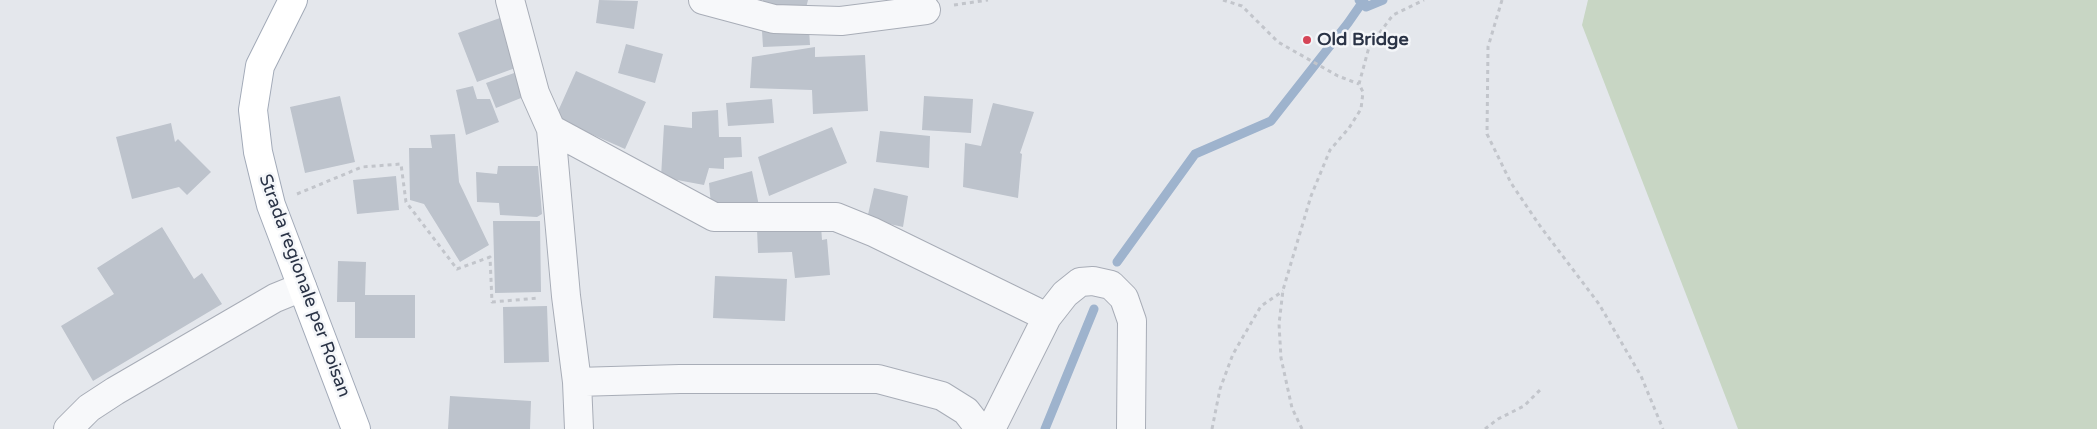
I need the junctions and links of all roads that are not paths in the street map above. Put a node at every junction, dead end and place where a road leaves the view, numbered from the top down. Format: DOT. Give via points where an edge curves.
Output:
graph roads {
  1 [pos="293,0"];
  2 [pos="510,0"];
  3 [pos="703,0"];
  4 [pos="926,10"];
  5 [pos="551,129"];
  6 [pos="302,287"];
  7 [pos="1047,317"];
  8 [pos="577,382"];
  9 [pos="68,429"];
  10 [pos="356,429"];
  11 [pos="579,429"];
  12 [pos="980,429"];
  13 [pos="991,429"];
  14 [pos="1131,429"];
  1 -- 6 [label="main road, Strada regionale per Roisan" via="260,66 253,110 258,152 271,204"];
  2 -- 5 [label="street" via="535,93"];
  3 -- 4 [label="street" via="774,19 841,21"];
  5 -- 7 [label="street" via="714,217 836,217"];
  5 -- 8 [label="street"];
  6 -- 9 [label="street" via="275,298 115,391 89,408"];
  6 -- 10 [label="main road, Strada regionale per Roisan"];
  7 -- 13 [label="street"];
  7 -- 14 [label="street" via="1065,294 1080,282 1111,285 1124,298 1132,321"];
  8 -- 11 [label="street"];
  8 -- 12 [label="street" via="878,379 942,396 966,411"];
}
